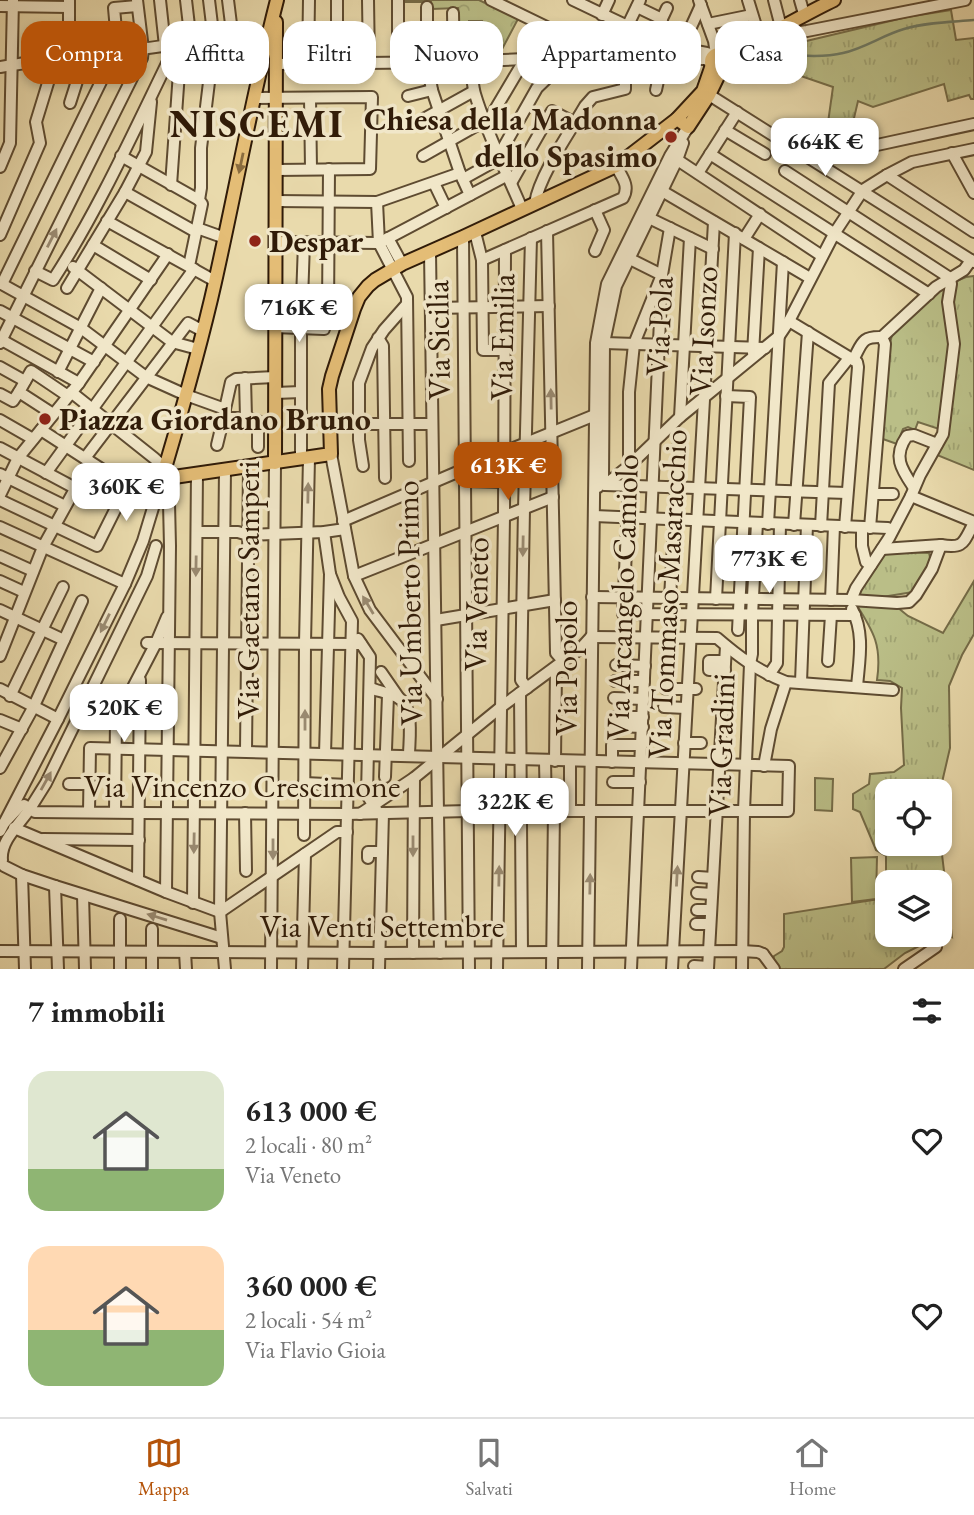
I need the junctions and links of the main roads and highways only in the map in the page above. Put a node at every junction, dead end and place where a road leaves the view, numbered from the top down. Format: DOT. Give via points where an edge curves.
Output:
graph roads {
  1 [pos="277,1"];
  2 [pos="829,1"];
  3 [pos="800,16"];
  4 [pos="800,21"];
  5 [pos="269,32"];
  6 [pos="269,63"];
  7 [pos="276,64"];
  8 [pos="258,84"];
  9 [pos="710,96"];
  10 [pos="677,119"];
  11 [pos="275,463"];
  1 -- 5 [label="main road"];
  1 -- 7 [label="main road, Via Gaetano Samperi"];
  2 -- 3 [label="main road"];
  3 -- 4 [label="main road"];
  3 -- 9 [label="main road" via="736,56 717,59"];
  6 -- 7 [label="main road"];
  7 -- 11 [label="main road, Via Gaetano Samperi"];
  8 -- 11 [label="main road, one-way" via="169,472 197,474"];
  9 -- 10 [label="main road"];
  9 -- 10 [label="main road" via="688,127"];
  10 -- 11 [label="main road" via="616,166 397,266 368,286 354,309 329,389 331,454"];
}
